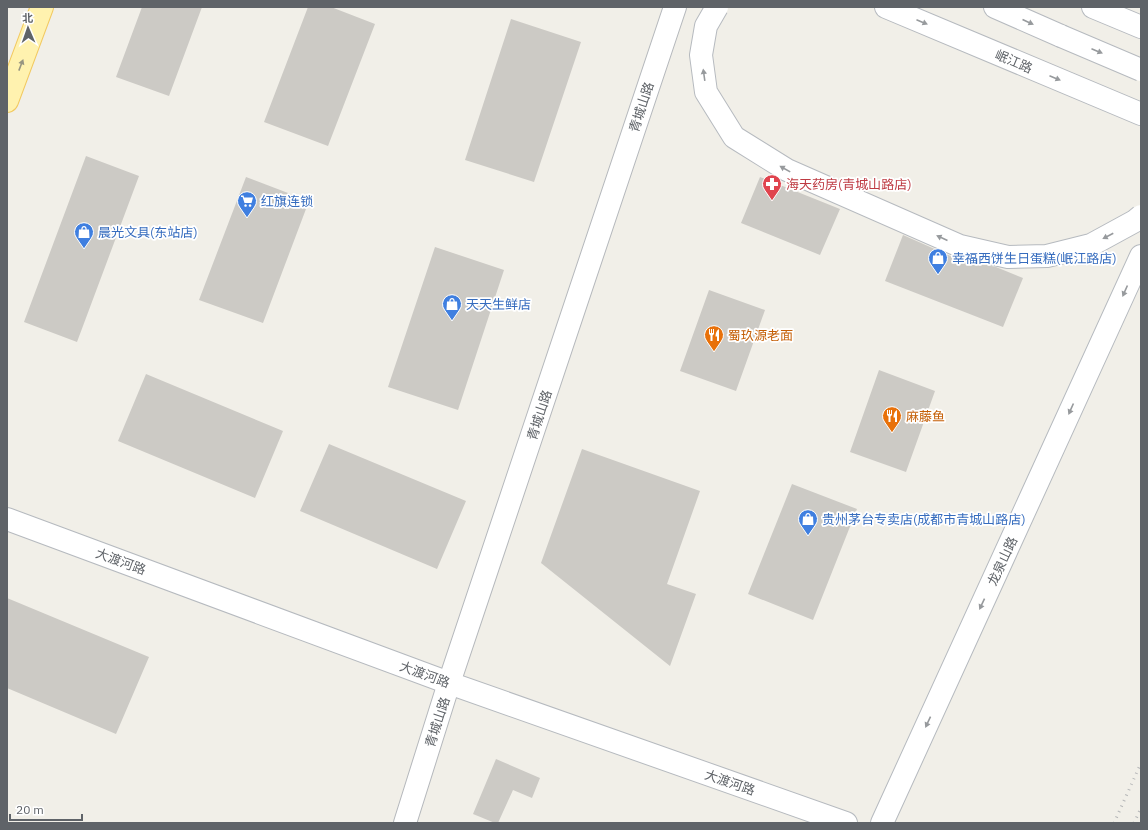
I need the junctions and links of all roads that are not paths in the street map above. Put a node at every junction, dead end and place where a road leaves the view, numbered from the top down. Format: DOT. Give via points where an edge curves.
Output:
graph roads {
  1 [pos="42,7"];
  2 [pos="675,7"];
  3 [pos="717,7"];
  4 [pos="886,7"];
  5 [pos="995,7"];
  6 [pos="1093,7"];
  7 [pos="1141,27"];
  8 [pos="1141,70"];
  9 [pos="7,101"];
  10 [pos="1141,114"];
  11 [pos="1141,216"];
  12 [pos="1141,256"];
  13 [pos="7,518"];
  14 [pos="449,683"];
  15 [pos="405,823"];
  16 [pos="846,823"];
  17 [pos="882,823"];
  9 -- 1 [label="main road, one-way"];
  2 -- 14 [label="street, 青城山路"];
  11 -- 3 [label="street, one-way, bridge" via="1091,245 1047,256 1008,257 960,246 787,170 734,138 706,92 701,55 706,26"];
  4 -- 10 [label="street, 岷江路, one-way"];
  5 -- 8 [label="street, one-way, bridge"];
  6 -- 7 [label="street"];
  12 -- 17 [label="street, 龙泉山路, one-way"];
  13 -- 14 [label="street, 大渡河路"];
  14 -- 15 [label="street, 青城山路"];
  14 -- 16 [label="street, 大渡河路"];
}
